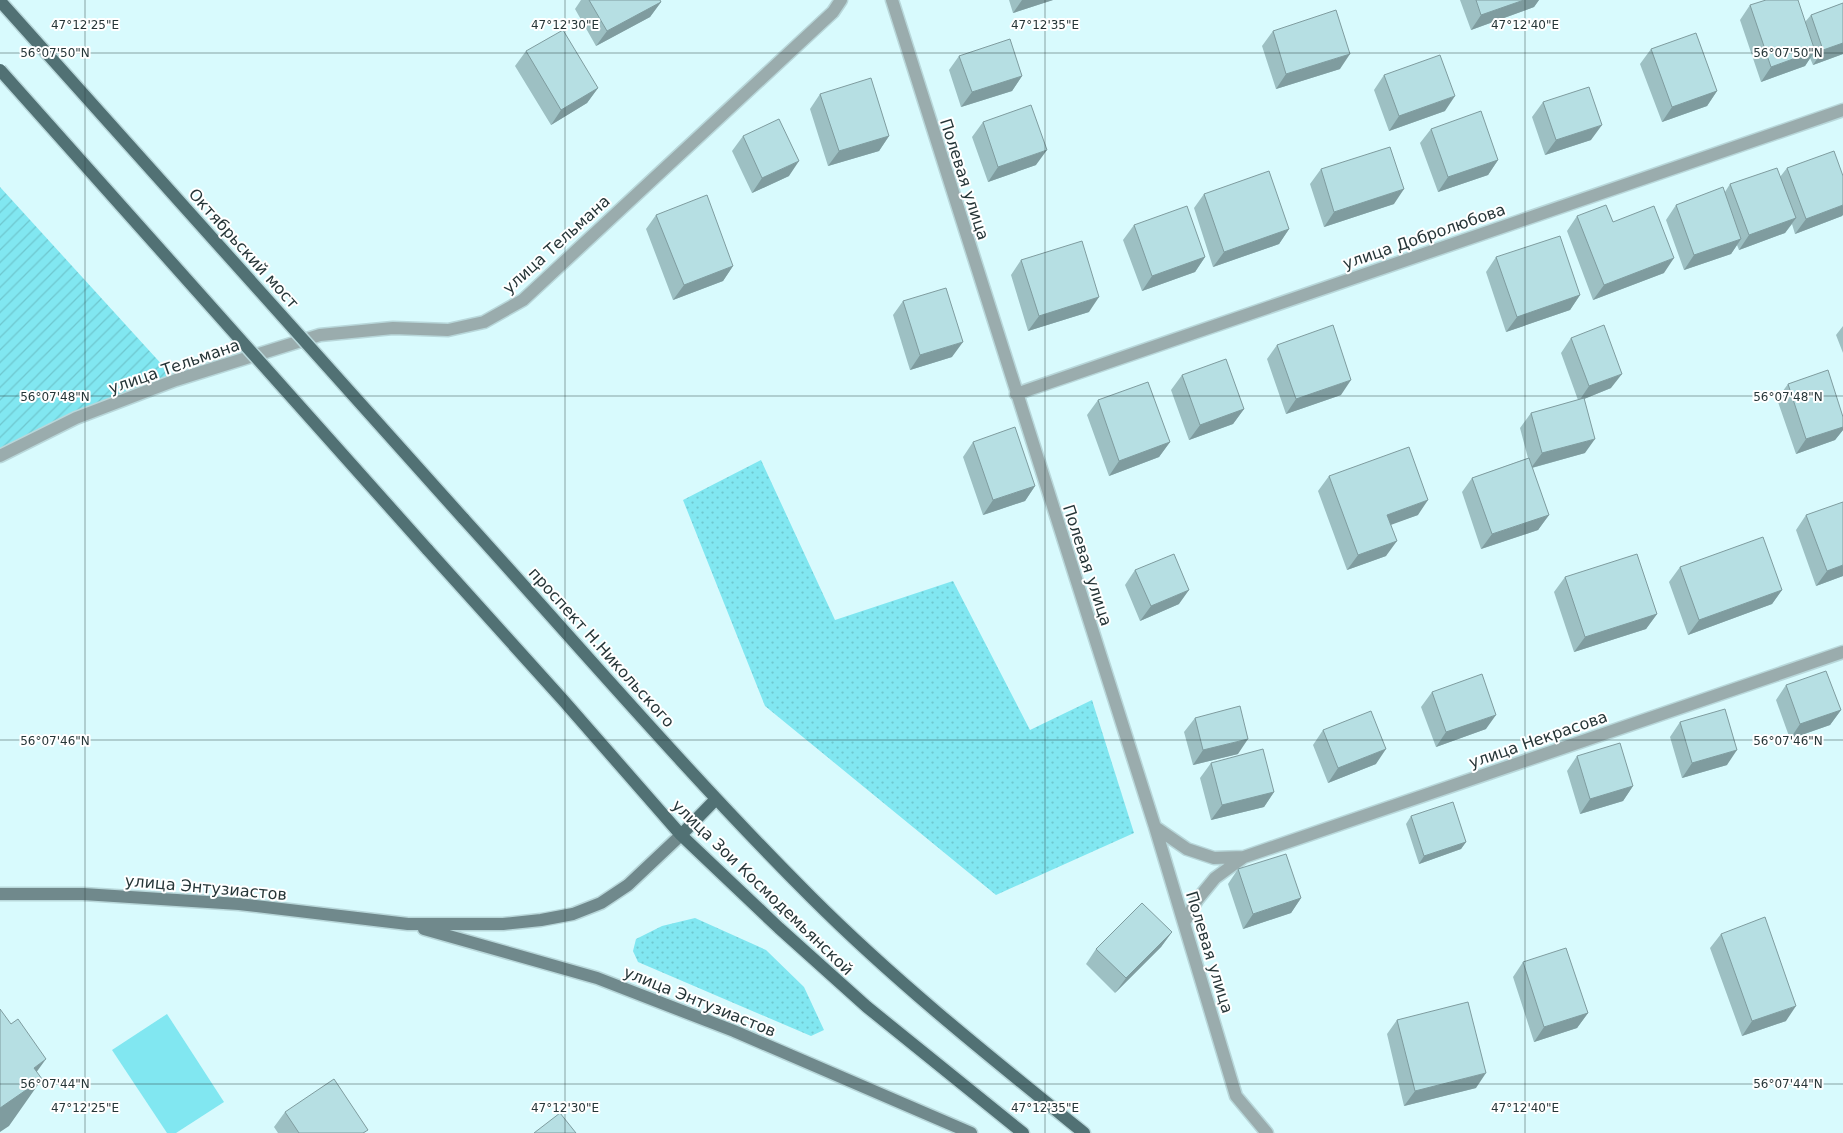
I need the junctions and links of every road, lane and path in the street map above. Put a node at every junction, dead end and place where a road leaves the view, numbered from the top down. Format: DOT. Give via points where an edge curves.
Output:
graph roads {
  1 [pos="841,0"];
  2 [pos="892,0"];
  3 [pos="0,1"];
  4 [pos="0,70"];
  5 [pos="1843,110"];
  6 [pos="1016,394"];
  7 [pos="0,456"];
  8 [pos="463,518"];
  9 [pos="1843,652"];
  10 [pos="716,799"];
  11 [pos="1155,827"];
  12 [pos="681,835"];
  13 [pos="1244,858"];
  14 [pos="0,894"];
  15 [pos="1184,923"];
  16 [pos="408,924"];
  17 [pos="971,1133"];
  18 [pos="1023,1133"];
  19 [pos="1084,1133"];
  20 [pos="1266,1133"];
  1 -- 7 [label="street, улица Тельмана" via="833,12 523,300 484,322 448,330 393,328 320,335 176,380 76,418"];
  2 -- 6 [label="street, Полевая улица"];
  3 -- 8 [label="main road, Октябрьский мост, bridge"];
  4 -- 12 [label="main road, улица Зои Космодемьянской, bridge"];
  5 -- 6 [label="street, улица Добролюбова"];
  6 -- 11 [label="street, Полевая улица"];
  8 -- 10 [label="main road, проспект Н.Никольского"];
  9 -- 13 [label="street, улица Некрасова"];
  10 -- 12 [label="main road"];
  10 -- 19 [label="main road, улица Зои Космодемьянской" via="812,898 938,1015"];
  11 -- 13 [label="street, улица Некрасова" via="1187,849 1214,858"];
  11 -- 15 [label="street, Полевая улица"];
  12 -- 16 [label="main road, улица Энтузиастов" via="616,895 573,914 503,924"];
  12 -- 18 [label="main road, улица Зои Космодемьянской" via="867,1007"];
  13 -- 15 [label="street, улица Некрасова" via="1215,878"];
  14 -- 16 [label="main road, улица Энтузиастов" via="83,894 239,904"];
  15 -- 20 [label="street, Полевая улица" via="1236,1096"];
  16 -- 17 [label="main road, улица Энтузиастов" via="597,978 734,1031"];
}
